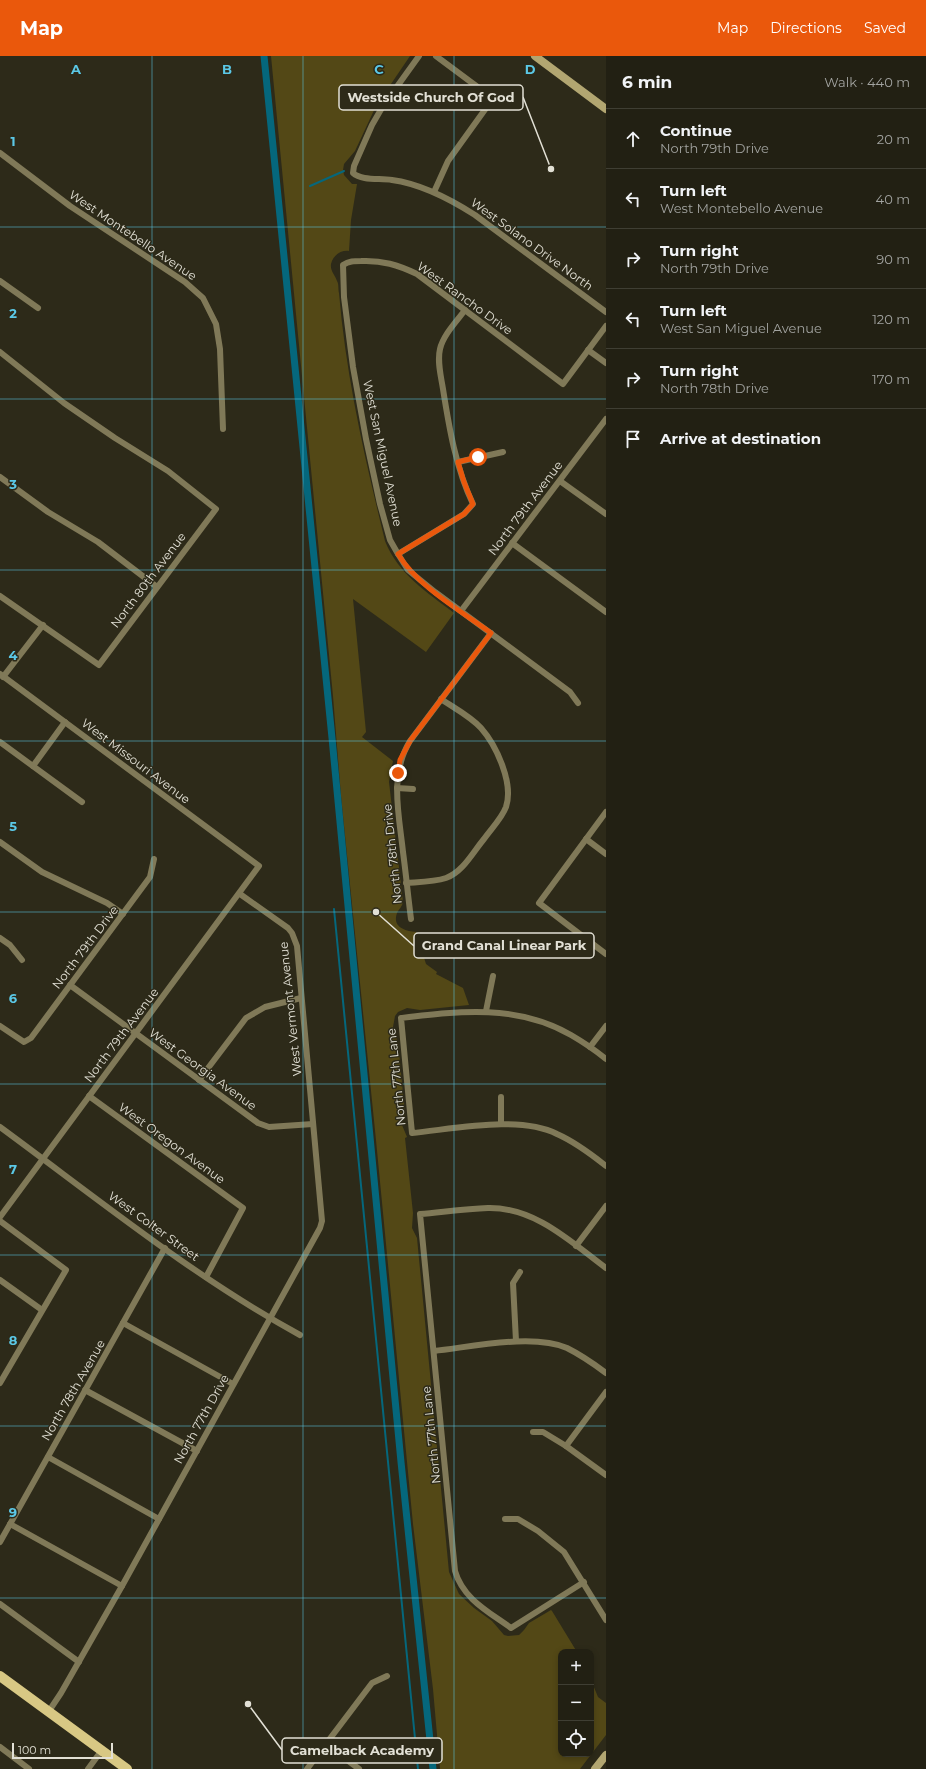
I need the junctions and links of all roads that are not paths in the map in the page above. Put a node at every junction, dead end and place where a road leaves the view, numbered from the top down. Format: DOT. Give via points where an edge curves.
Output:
graph roads {
  1 [pos="419,56"];
  2 [pos="436,56"];
  3 [pos="535,56"];
  4 [pos="606,109"];
  5 [pos="0,153"];
  6 [pos="434,192"];
  7 [pos="343,265"];
  8 [pos="0,281"];
  9 [pos="38,308"];
  10 [pos="465,310"];
  11 [pos="606,312"];
  12 [pos="606,326"];
  13 [pos="588,350"];
  14 [pos="0,352"];
  15 [pos="606,363"];
  16 [pos="606,419"];
  17 [pos="223,429"];
  18 [pos="503,452"];
  19 [pos="458,462"];
  20 [pos="0,477"];
  21 [pos="560,481"];
  22 [pos="606,514"];
  23 [pos="512,543"];
  24 [pos="398,554"];
  25 [pos="157,587"];
  26 [pos="0,596"];
  27 [pos="461,611"];
  28 [pos="606,612"];
  29 [pos="43,625"];
  30 [pos="491,633"];
  31 [pos="2,675"];
  32 [pos="441,699"];
  33 [pos="578,703"];
  34 [pos="65,722"];
  35 [pos="0,742"];
  36 [pos="33,766"];
  37 [pos="397,788"];
  38 [pos="413,788"];
  39 [pos="82,802"];
  40 [pos="606,812"];
  41 [pos="586,839"];
  42 [pos="0,842"];
  43 [pos="606,854"];
  44 [pos="154,859"];
  45 [pos="259,866"];
  46 [pos="406,883"];
  47 [pos="240,894"];
  48 [pos="123,914"];
  49 [pos="411,919"];
  50 [pos="0,938"];
  51 [pos="606,954"];
  52 [pos="22,960"];
  53 [pos="493,976"];
  54 [pos="70,985"];
  55 [pos="301,998"];
  56 [pos="486,1011"];
  57 [pos="0,1026"];
  58 [pos="606,1026"];
  59 [pos="136,1033"];
  60 [pos="590,1047"];
  61 [pos="606,1059"];
  62 [pos="199,1080"];
  63 [pos="89,1096"];
  64 [pos="501,1097"];
  65 [pos="314,1124"];
  66 [pos="501,1124"];
  67 [pos="0,1127"];
  68 [pos="43,1158"];
  69 [pos="606,1166"];
  70 [pos="606,1206"];
  71 [pos="0,1217"];
  72 [pos="0,1221"];
  73 [pos="576,1246"];
  74 [pos="165,1248"];
  75 [pos="606,1268"];
  76 [pos="520,1272"];
  77 [pos="206,1277"];
  78 [pos="0,1280"];
  79 [pos="42,1310"];
  80 [pos="270,1318"];
  81 [pos="123,1324"];
  82 [pos="300,1336"];
  83 [pos="516,1341"];
  84 [pos="434,1351"];
  85 [pos="606,1373"];
  86 [pos="1,1381"];
  87 [pos="233,1384"];
  88 [pos="85,1390"];
  89 [pos="606,1392"];
  90 [pos="532,1432"];
  91 [pos="566,1446"];
  92 [pos="196,1451"];
  93 [pos="48,1457"];
  94 [pos="606,1475"];
  95 [pos="159,1519"];
  96 [pos="504,1519"];
  97 [pos="10,1524"];
  98 [pos="0,1542"];
  99 [pos="584,1582"];
  100 [pos="122,1586"];
  101 [pos="0,1604"];
  102 [pos="606,1620"];
  103 [pos="79,1662"];
  104 [pos="0,1676"];
  105 [pos="387,1676"];
  106 [pos="49,1712"];
  107 [pos="326,1744"];
  108 [pos="0,1747"];
  109 [pos="102,1750"];
  110 [pos="606,1755"];
  111 [pos="29,1769"];
  112 [pos="88,1769"];
  113 [pos="127,1769"];
  114 [pos="307,1769"];
  115 [pos="359,1769"];
  116 [pos="596,1769"];
  1 -- 6 [label="street, West Solano Drive North" via="379,112 353,173 358,177 393,180"];
  2 -- 6 [label="street" via="487,94 490,99 448,161"];
  3 -- 4 [label="main road"];
  5 -- 17 [label="street, West Montebello Avenue" via="70,206 185,282 203,298 216,324 219,343"];
  6 -- 11 [label="street, West Solano Drive North" via="475,215"];
  7 -- 10 [label="street, West Rancho Drive" via="348,262 373,260 395,264 417,274"];
  7 -- 24 [label="street, West San Miguel Avenue" via="344,297 353,367 366,439 390,540"];
  8 -- 9 [label="street"];
  10 -- 13 [label="street, West Rancho Drive" via="563,384"];
  10 -- 19 [label="street" via="440,348 439,362"];
  12 -- 13 [label="street"];
  13 -- 15 [label="street"];
  14 -- 25 [label="street, North 80th Avenue" via="64,403 168,471 216,509"];
  16 -- 21 [label="street, North 79th Avenue"];
  18 -- 19 [label="street"];
  19 -- 24 [label="street" via="473,504 464,514"];
  20 -- 25 [label="street" via="48,512 98,542"];
  21 -- 22 [label="street"];
  21 -- 23 [label="street, North 79th Avenue"];
  23 -- 27 [label="street, North 79th Avenue"];
  23 -- 28 [label="street"];
  24 -- 27 [label="street, West San Miguel Avenue" via="408,570"];
  25 -- 29 [label="street, North 80th Avenue" via="99,665"];
  26 -- 29 [label="street"];
  27 -- 30 [label="street, West San Miguel Avenue"];
  29 -- 31 [label="street"];
  30 -- 32 [label="street, North 78th Drive"];
  30 -- 33 [label="street, West San Miguel Avenue" via="570,692"];
  31 -- 34 [label="street, West Missouri Avenue"];
  32 -- 37 [label="street, North 78th Drive" via="404,750 400,760"];
  32 -- 46 [label="street" via="480,727 488,737 502,764 508,787 508,800 502,815 456,872 444,878"];
  34 -- 36 [label="street"];
  34 -- 45 [label="street, West Missouri Avenue"];
  35 -- 36 [label="street"];
  36 -- 39 [label="street"];
  37 -- 38 [label="street, North 78th Drive"];
  37 -- 46 [label="street, North 78th Drive"];
  40 -- 41 [label="street"];
  41 -- 43 [label="street"];
  41 -- 51 [label="street" via="539,903"];
  42 -- 48 [label="street" via="42,872 107,902"];
  44 -- 48 [label="street, North 79th Drive" via="150,877"];
  45 -- 47 [label="street, North 79th Avenue"];
  46 -- 49 [label="street, North 78th Drive"];
  47 -- 55 [label="street, West Vermont Avenue" via="292,933 297,946"];
  47 -- 59 [label="street, North 79th Avenue"];
  48 -- 54 [label="street, North 79th Drive"];
  50 -- 52 [label="street" via="10,945"];
  53 -- 56 [label="street"];
  54 -- 57 [label="street, North 79th Drive" via="31,1038 24,1042"];
  54 -- 59 [label="street, West Georgia Avenue"];
  55 -- 62 [label="street" via="264,1007 246,1018"];
  55 -- 65 [label="street, West Vermont Avenue"];
  56 -- 60 [label="street" via="549,1024"];
  56 -- 66 [label="street, North 77th Lane" via="401,1018 412,1133"];
  58 -- 60 [label="street"];
  59 -- 62 [label="street, West Georgia Avenue"];
  59 -- 63 [label="street, North 79th Avenue"];
  60 -- 61 [label="street"];
  62 -- 65 [label="street, West Georgia Avenue" via="264,1126"];
  63 -- 68 [label="street, North 79th Avenue"];
  63 -- 77 [label="street, West Oregon Avenue" via="243,1208"];
  64 -- 66 [label="street"];
  65 -- 80 [label="street, North 77th Drive" via="322,1221"];
  66 -- 69 [label="street" via="556,1133"];
  67 -- 68 [label="street, West Colter Street"];
  68 -- 71 [label="street, North 79th Avenue"];
  68 -- 74 [label="street, West Colter Street"];
  70 -- 73 [label="street"];
  72 -- 79 [label="street" via="66,1270"];
  73 -- 75 [label="street"];
  73 -- 84 [label="street, North 77th Lane" via="547,1224 528,1215 508,1210 489,1208 420,1214"];
  74 -- 77 [label="street, West Colter Street"];
  74 -- 81 [label="street, North 78th Avenue"];
  76 -- 83 [label="street" via="513,1283"];
  77 -- 80 [label="street, West Colter Street"];
  78 -- 79 [label="street"];
  79 -- 86 [label="street"];
  80 -- 82 [label="street, West Colter Street"];
  80 -- 87 [label="street, North 77th Drive"];
  81 -- 87 [label="street"];
  81 -- 88 [label="street, North 78th Avenue"];
  83 -- 84 [label="street"];
  83 -- 85 [label="street" via="545,1342 566,1348"];
  84 -- 99 [label="street, North 77th Lane" via="457,1575 462,1588 511,1628"];
  87 -- 92 [label="street, North 77th Drive"];
  88 -- 92 [label="street"];
  88 -- 93 [label="street, North 78th Avenue"];
  89 -- 91 [label="street"];
  90 -- 91 [label="street" via="543,1432"];
  91 -- 94 [label="street"];
  92 -- 95 [label="street, North 77th Drive"];
  93 -- 95 [label="street"];
  93 -- 97 [label="street, North 78th Avenue"];
  95 -- 100 [label="street, North 77th Drive"];
  96 -- 99 [label="street" via="518,1519 556,1545 564,1552"];
  97 -- 98 [label="street, North 78th Avenue"];
  97 -- 100 [label="street"];
  99 -- 102 [label="street"];
  100 -- 103 [label="street, North 77th Drive"];
  101 -- 103 [label="street"];
  103 -- 106 [label="street, North 77th Drive"];
  104 -- 106 [label="main road"];
  105 -- 107 [label="street" via="372,1683"];
  106 -- 109 [label="main road"];
  107 -- 114 [label="street"];
  107 -- 115 [label="street"];
  108 -- 111 [label="street"];
  109 -- 112 [label="street"];
  109 -- 113 [label="main road"];
  110 -- 116 [label="main road"];
}
